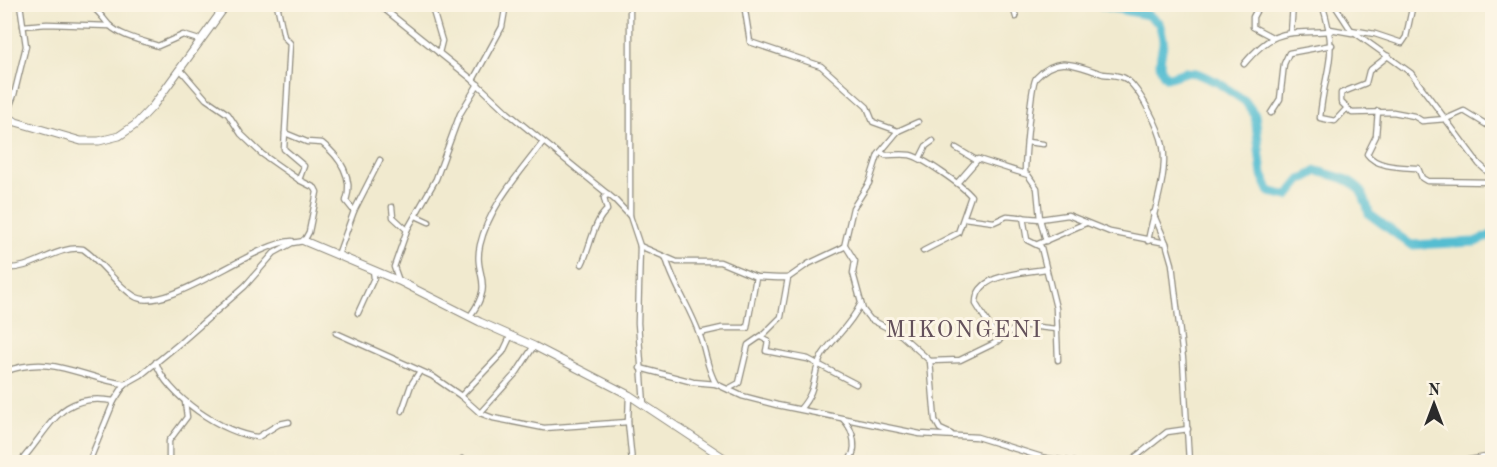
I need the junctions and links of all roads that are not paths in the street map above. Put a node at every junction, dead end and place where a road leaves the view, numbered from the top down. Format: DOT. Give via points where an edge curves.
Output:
graph roads {
  1 [pos="20,4"];
  2 [pos="88,4"];
  3 [pos="227,4"];
  4 [pos="277,4"];
  5 [pos="378,4"];
  6 [pos="431,4"];
  7 [pos="506,4"];
  8 [pos="630,4"];
  9 [pos="744,4"];
  10 [pos="1012,4"];
  11 [pos="1260,4"];
  12 [pos="1293,4"];
  13 [pos="1322,4"];
  14 [pos="1334,4"];
  15 [pos="1413,4"];
  16 [pos="1016,17"];
  17 [pos="23,26"];
  18 [pos="110,26"];
  19 [pos="1331,30"];
  20 [pos="1353,32"];
  21 [pos="1291,33"];
  22 [pos="1272,38"];
  23 [pos="199,40"];
  24 [pos="1332,45"];
  25 [pos="439,53"];
  26 [pos="1388,56"];
  27 [pos="1244,64"];
  28 [pos="179,68"];
  29 [pos="473,80"];
  30 [pos="478,84"];
  31 [pos="1346,109"];
  32 [pos="1378,111"];
  33 [pos="1271,113"];
  34 [pos="5,117"];
  35 [pos="1446,119"];
  36 [pos="918,122"];
  37 [pos="1492,128"];
  38 [pos="898,131"];
  39 [pos="285,133"];
  40 [pos="933,141"];
  41 [pos="543,142"];
  42 [pos="1027,142"];
  43 [pos="1042,144"];
  44 [pos="956,148"];
  45 [pos="881,152"];
  46 [pos="920,158"];
  47 [pos="380,160"];
  48 [pos="976,160"];
  49 [pos="1025,173"];
  50 [pos="1492,176"];
  51 [pos="299,180"];
  52 [pos="958,182"];
  53 [pos="1492,182"];
  54 [pos="608,194"];
  55 [pos="393,207"];
  56 [pos="354,211"];
  57 [pos="1153,213"];
  58 [pos="416,216"];
  59 [pos="630,216"];
  60 [pos="1023,217"];
  61 [pos="964,218"];
  62 [pos="1040,219"];
  63 [pos="429,222"];
  64 [pos="1086,224"];
  65 [pos="407,230"];
  66 [pos="301,241"];
  67 [pos="1046,241"];
  68 [pos="1148,241"];
  69 [pos="1166,243"];
  70 [pos="1038,244"];
  71 [pos="845,245"];
  72 [pos="640,246"];
  73 [pos="923,251"];
  74 [pos="338,255"];
  75 [pos="666,258"];
  76 [pos="582,264"];
  77 [pos="4,268"];
  78 [pos="1046,269"];
  79 [pos="373,270"];
  80 [pos="756,277"];
  81 [pos="788,278"];
  82 [pos="399,281"];
  83 [pos="860,305"];
  84 [pos="358,313"];
  85 [pos="470,316"];
  86 [pos="1056,329"];
  87 [pos="336,333"];
  88 [pos="700,333"];
  89 [pos="511,335"];
  90 [pos="761,337"];
  91 [pos="999,341"];
  92 [pos="534,346"];
  93 [pos="1058,360"];
  94 [pos="156,362"];
  95 [pos="930,362"];
  96 [pos="818,366"];
  97 [pos="640,368"];
  98 [pos="420,370"];
  99 [pos="4,372"];
  100 [pos="125,384"];
  101 [pos="716,384"];
  102 [pos="856,384"];
  103 [pos="728,389"];
  104 [pos="628,395"];
  105 [pos="461,396"];
  106 [pos="185,399"];
  107 [pos="114,402"];
  108 [pos="644,406"];
  109 [pos="800,409"];
  110 [pos="402,411"];
  111 [pos="480,413"];
  112 [pos="842,418"];
  113 [pos="288,422"];
  114 [pos="628,422"];
  115 [pos="1188,429"];
  116 [pos="956,435"];
  117 [pos="1492,457"];
  118 [pos="20,462"];
  119 [pos="89,462"];
  120 [pos="169,462"];
  121 [pos="632,462"];
  122 [pos="730,462"];
  123 [pos="847,462"];
  124 [pos="1073,462"];
  125 [pos="1129,462"];
  126 [pos="1189,462"];
  127 [pos="1464,462"];
  1 -- 17 [label="street"];
  2 -- 18 [label="street"];
  3 -- 23 [label="street"];
  4 -- 39 [label="street" via="284,37 290,43"];
  5 -- 25 [label="street"];
  6 -- 25 [label="street" via="442,41"];
  7 -- 29 [label="street" via="502,27"];
  8 -- 59 [label="street"];
  9 -- 38 [label="street" via="750,42 821,66 867,107 873,122"];
  10 -- 16 [label="street"];
  11 -- 22 [label="street" via="1253,27"];
  12 -- 21 [label="street"];
  13 -- 19 [label="street"];
  14 -- 20 [label="street"];
  15 -- 20 [label="street" via="1402,43"];
  17 -- 18 [label="street"];
  17 -- 34 [label="street" via="25,53"];
  18 -- 23 [label="street" via="158,46 183,35"];
  19 -- 20 [label="street"];
  19 -- 21 [label="street"];
  19 -- 24 [label="street"];
  20 -- 26 [label="street"];
  21 -- 22 [label="street"];
  22 -- 27 [label="street" via="1261,44"];
  23 -- 28 [label="street"];
  24 -- 31 [label="street" via="1320,118 1335,121"];
  24 -- 33 [label="street" via="1289,53 1280,99"];
  25 -- 29 [label="street"];
  26 -- 31 [label="street" via="1369,72 1366,83 1341,93"];
  26 -- 35 [label="street" via="1411,73"];
  28 -- 34 [label="street" via="144,117 119,136 106,140 81,141"];
  28 -- 51 [label="street" via="206,99 228,114 241,134 262,154"];
  29 -- 30 [label="street"];
  30 -- 41 [label="street"];
  30 -- 58 [label="street" via="460,114 436,179"];
  31 -- 32 [label="street" via="1352,113"];
  32 -- 35 [label="street" via="1404,114 1420,121"];
  32 -- 53 [label="street" via="1376,136 1367,154 1374,160 1418,168 1427,181"];
  35 -- 37 [label="street" via="1464,111"];
  35 -- 50 [label="street"];
  36 -- 38 [label="street"];
  38 -- 45 [label="street"];
  39 -- 51 [label="street" via="284,149 304,166"];
  39 -- 56 [label="street" via="322,143 340,161 350,191 346,201"];
  40 -- 46 [label="street"];
  41 -- 54 [label="street"];
  41 -- 85 [label="street" via="491,216 479,255 484,293"];
  42 -- 43 [label="street"];
  42 -- 49 [label="street"];
  42 -- 57 [label="street" via="1032,87 1036,78 1055,66 1079,64 1126,80 1150,112 1163,144 1164,164"];
  44 -- 48 [label="street"];
  45 -- 46 [label="street"];
  45 -- 71 [label="street" via="869,183 853,208"];
  46 -- 52 [label="street"];
  47 -- 56 [label="street"];
  48 -- 49 [label="street"];
  48 -- 52 [label="street"];
  49 -- 62 [label="street" via="1037,188"];
  51 -- 66 [label="street" via="317,192 309,232"];
  52 -- 61 [label="street" via="971,196"];
  54 -- 59 [label="street"];
  54 -- 76 [label="street" via="604,198 607,210 597,220"];
  55 -- 65 [label="street" via="393,217"];
  56 -- 74 [label="street"];
  57 -- 68 [label="street"];
  57 -- 69 [label="street"];
  58 -- 63 [label="street"];
  58 -- 65 [label="street"];
  59 -- 72 [label="street"];
  60 -- 61 [label="street" via="1007,216 994,222"];
  60 -- 62 [label="street"];
  60 -- 70 [label="street" via="1026,240"];
  61 -- 73 [label="street" via="958,233"];
  62 -- 64 [label="street" via="1068,215"];
  62 -- 67 [label="street"];
  64 -- 67 [label="street"];
  64 -- 68 [label="street"];
  65 -- 82 [label="street" via="394,267"];
  66 -- 74 [label="street"];
  66 -- 77 [label="street" via="280,242 154,300 135,296 83,249 62,251 21,269"];
  66 -- 94 [label="street" via="274,253 245,286"];
  67 -- 70 [label="street"];
  68 -- 69 [label="street"];
  69 -- 115 [label="street" via="1175,288"];
  70 -- 78 [label="street"];
  71 -- 81 [label="street"];
  71 -- 83 [label="street" via="855,261 853,273"];
  72 -- 75 [label="street"];
  72 -- 97 [label="street"];
  74 -- 79 [label="street"];
  75 -- 80 [label="street" via="720,262"];
  75 -- 88 [label="street"];
  78 -- 86 [label="street" via="1056,308"];
  78 -- 91 [label="street" via="997,278 981,291 976,304"];
  79 -- 82 [label="street"];
  79 -- 84 [label="street" via="374,278"];
  80 -- 81 [label="street"];
  80 -- 88 [label="street" via="746,328"];
  81 -- 90 [label="street" via="781,317"];
  82 -- 85 [label="street"];
  83 -- 95 [label="street" via="870,319 900,335"];
  83 -- 96 [label="street"];
  85 -- 89 [label="street"];
  86 -- 91 [label="street" via="1020,325"];
  86 -- 93 [label="street"];
  87 -- 98 [label="street"];
  88 -- 101 [label="street"];
  89 -- 92 [label="street"];
  89 -- 105 [label="street" via="503,352"];
  90 -- 96 [label="street" via="768,341 766,351 808,359"];
  90 -- 103 [label="street" via="748,345 739,383"];
  91 -- 95 [label="street" via="960,360"];
  92 -- 104 [label="street"];
  92 -- 111 [label="street" via="517,372"];
  94 -- 100 [label="street"];
  94 -- 106 [label="street" via="162,380"];
  95 -- 116 [label="street" via="936,424"];
  96 -- 102 [label="street"];
  96 -- 109 [label="street" via="811,396"];
  97 -- 101 [label="street"];
  97 -- 108 [label="street"];
  98 -- 105 [label="street"];
  98 -- 110 [label="street"];
  99 -- 100 [label="street" via="57,366"];
  100 -- 107 [label="street"];
  101 -- 103 [label="street"];
  103 -- 109 [label="street"];
  104 -- 108 [label="street"];
  104 -- 114 [label="street"];
  105 -- 111 [label="street"];
  106 -- 113 [label="street" via="232,430 251,436 264,435"];
  106 -- 120 [label="street" via="187,417 172,435 167,448"];
  107 -- 118 [label="street" via="86,399 67,408"];
  107 -- 119 [label="street"];
  108 -- 122 [label="street"];
  109 -- 112 [label="street"];
  111 -- 114 [label="street" via="533,428"];
  112 -- 116 [label="street" via="920,434"];
  112 -- 123 [label="street" via="850,430 854,450"];
  114 -- 121 [label="street"];
  115 -- 125 [label="street" via="1167,432"];
  115 -- 126 [label="street"];
  116 -- 124 [label="street"];
  117 -- 127 [label="street"];
}
